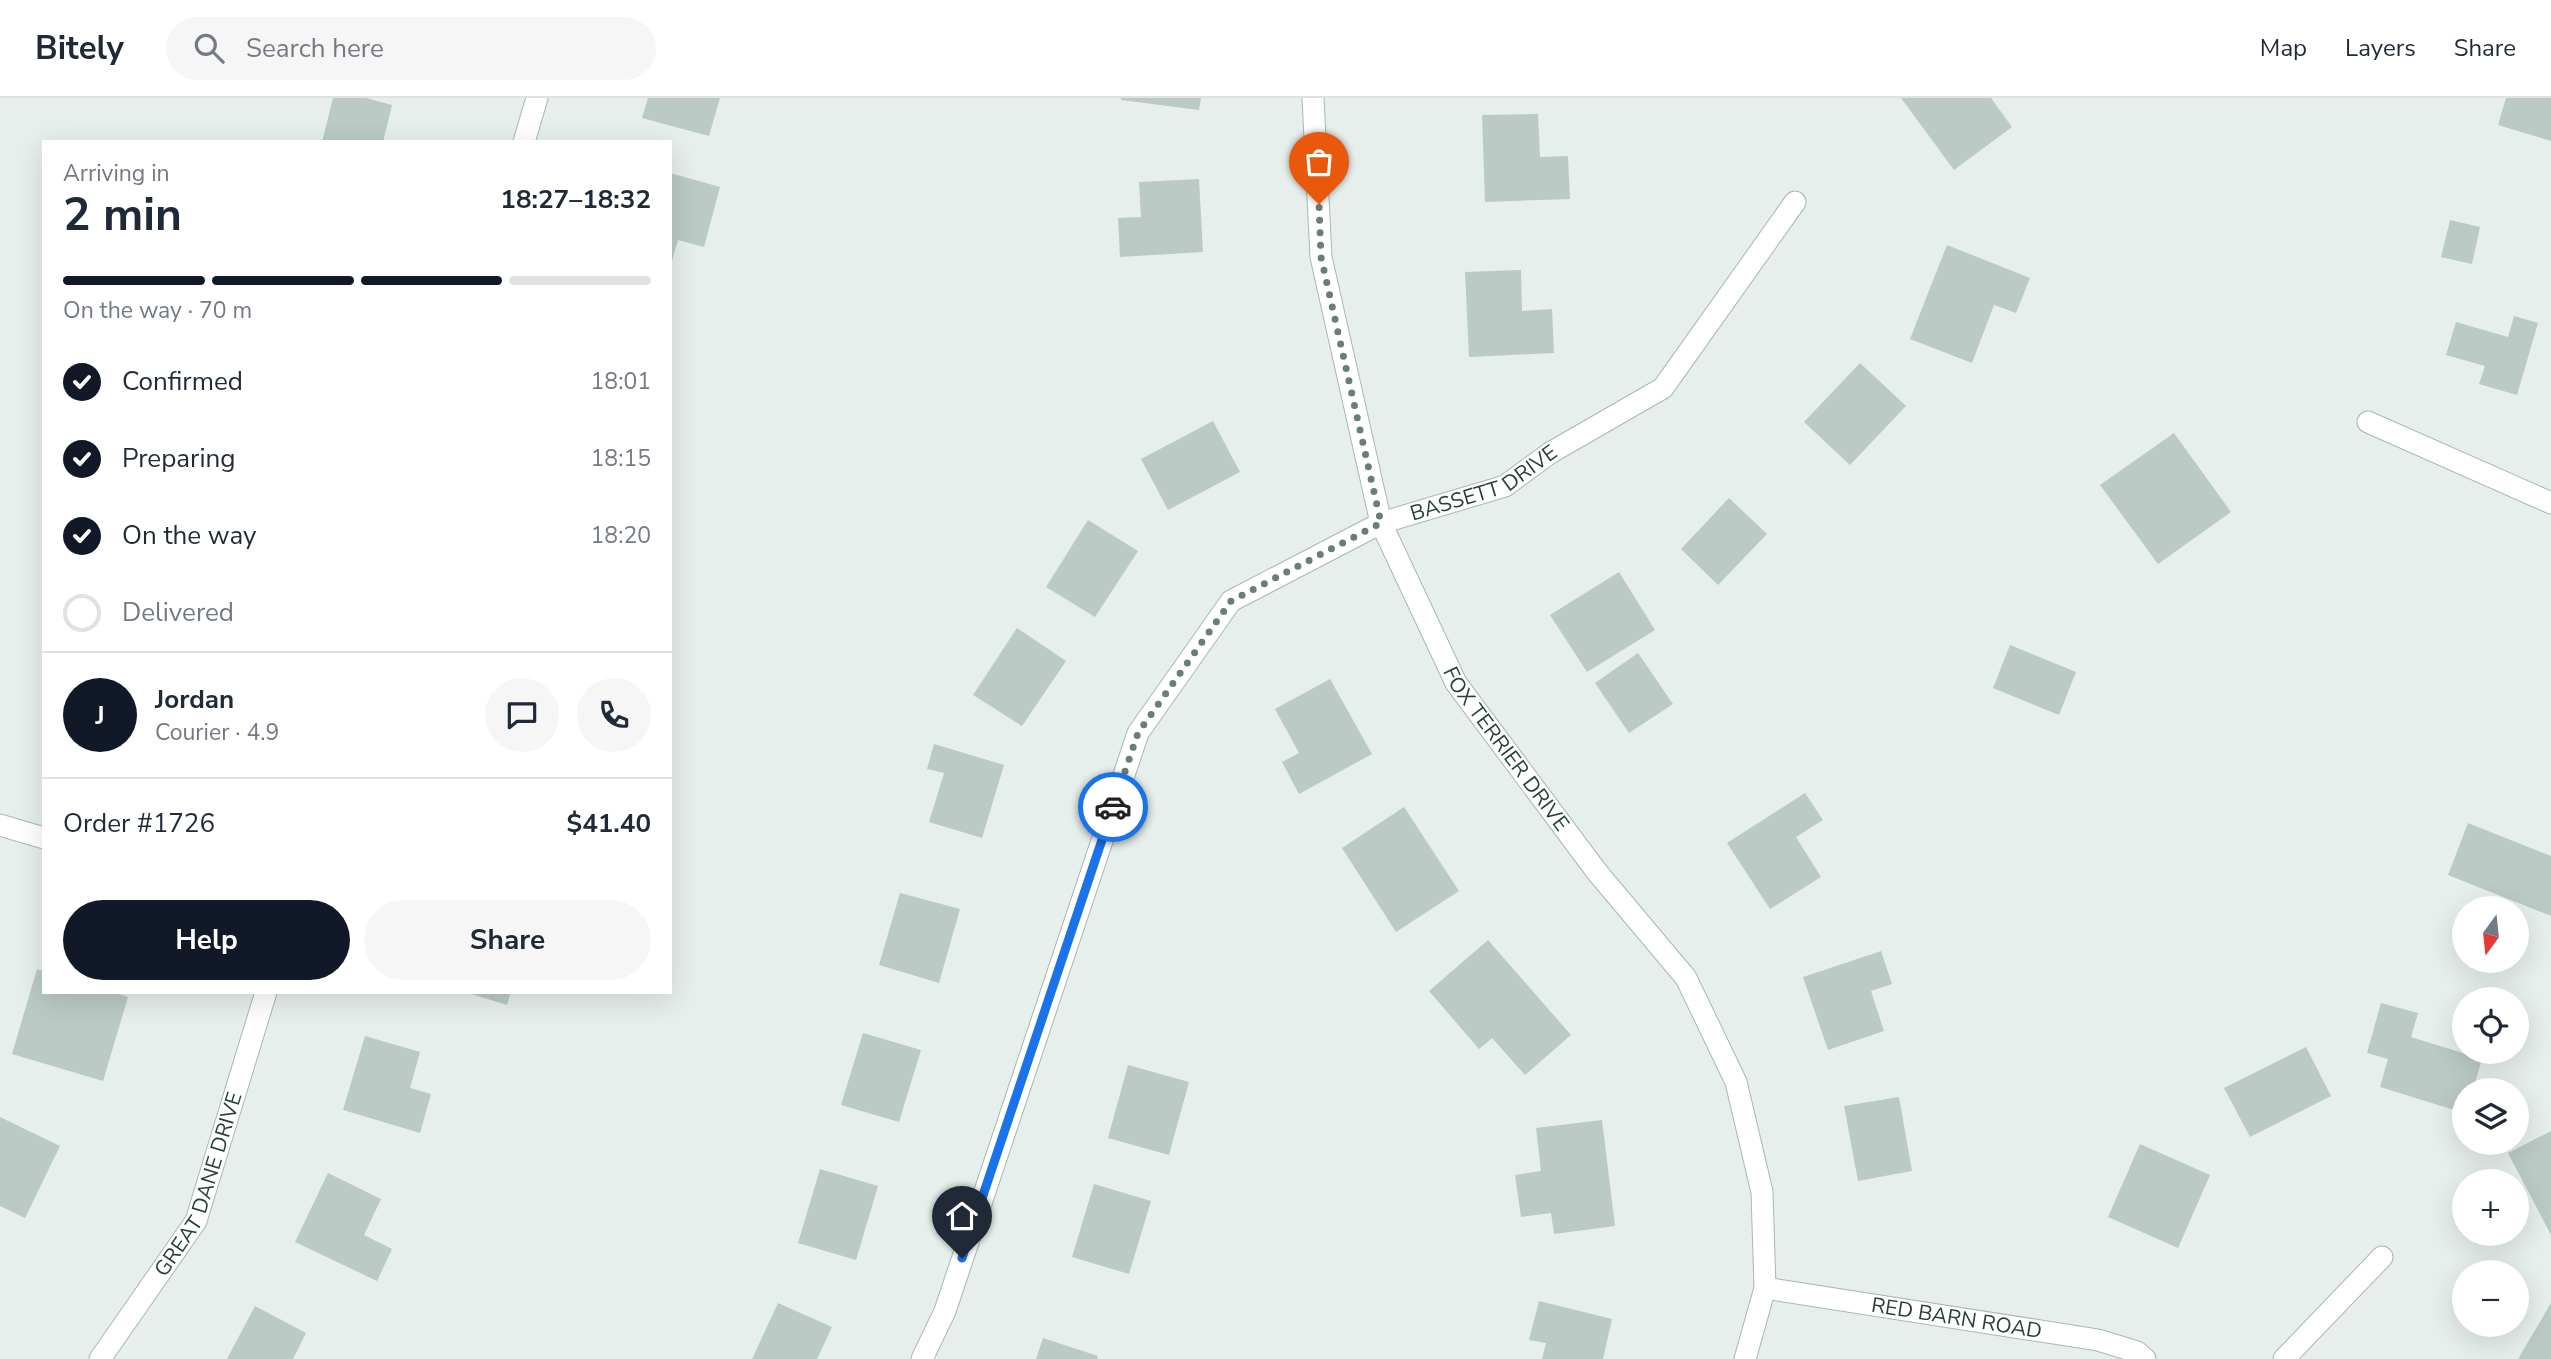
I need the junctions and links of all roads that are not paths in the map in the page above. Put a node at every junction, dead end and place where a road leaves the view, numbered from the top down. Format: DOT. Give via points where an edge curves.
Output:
graph roads {
  1 [pos="537,98"];
  2 [pos="1314,98"];
  3 [pos="525,140"];
  4 [pos="1795,202"];
  5 [pos="2368,422"];
  6 [pos="2551,503"];
  7 [pos="1381,523"];
  8 [pos="0,825"];
  9 [pos="42,837"];
  10 [pos="264,994"];
  11 [pos="2382,1257"];
  12 [pos="1765,1288"];
  13 [pos="100,1359"];
  14 [pos="922,1359"];
  15 [pos="1745,1359"];
  16 [pos="2145,1359"];
  17 [pos="2284,1359"];
  1 -- 3 [label="street"];
  2 -- 7 [label="street, FOX TERRIER DRIVE" via="1321,257"];
  4 -- 7 [label="street, BASSETT DRIVE" via="1663,388 1550,453 1505,486"];
  5 -- 6 [label="street"];
  7 -- 12 [label="street, FOX TERRIER DRIVE" via="1456,683 1597,872 1686,978 1736,1082 1762,1192"];
  7 -- 14 [label="street, BASSETT DRIVE" via="1231,601 1138,733 949,1298"];
  8 -- 9 [label="street"];
  10 -- 13 [label="street, GREAT DANE DRIVE" via="196,1221"];
  11 -- 17 [label="street"];
  12 -- 15 [label="street, FOX TERRIER DRIVE"];
  12 -- 16 [label="street, RED BARN ROAD" via="2098,1340"];
}
